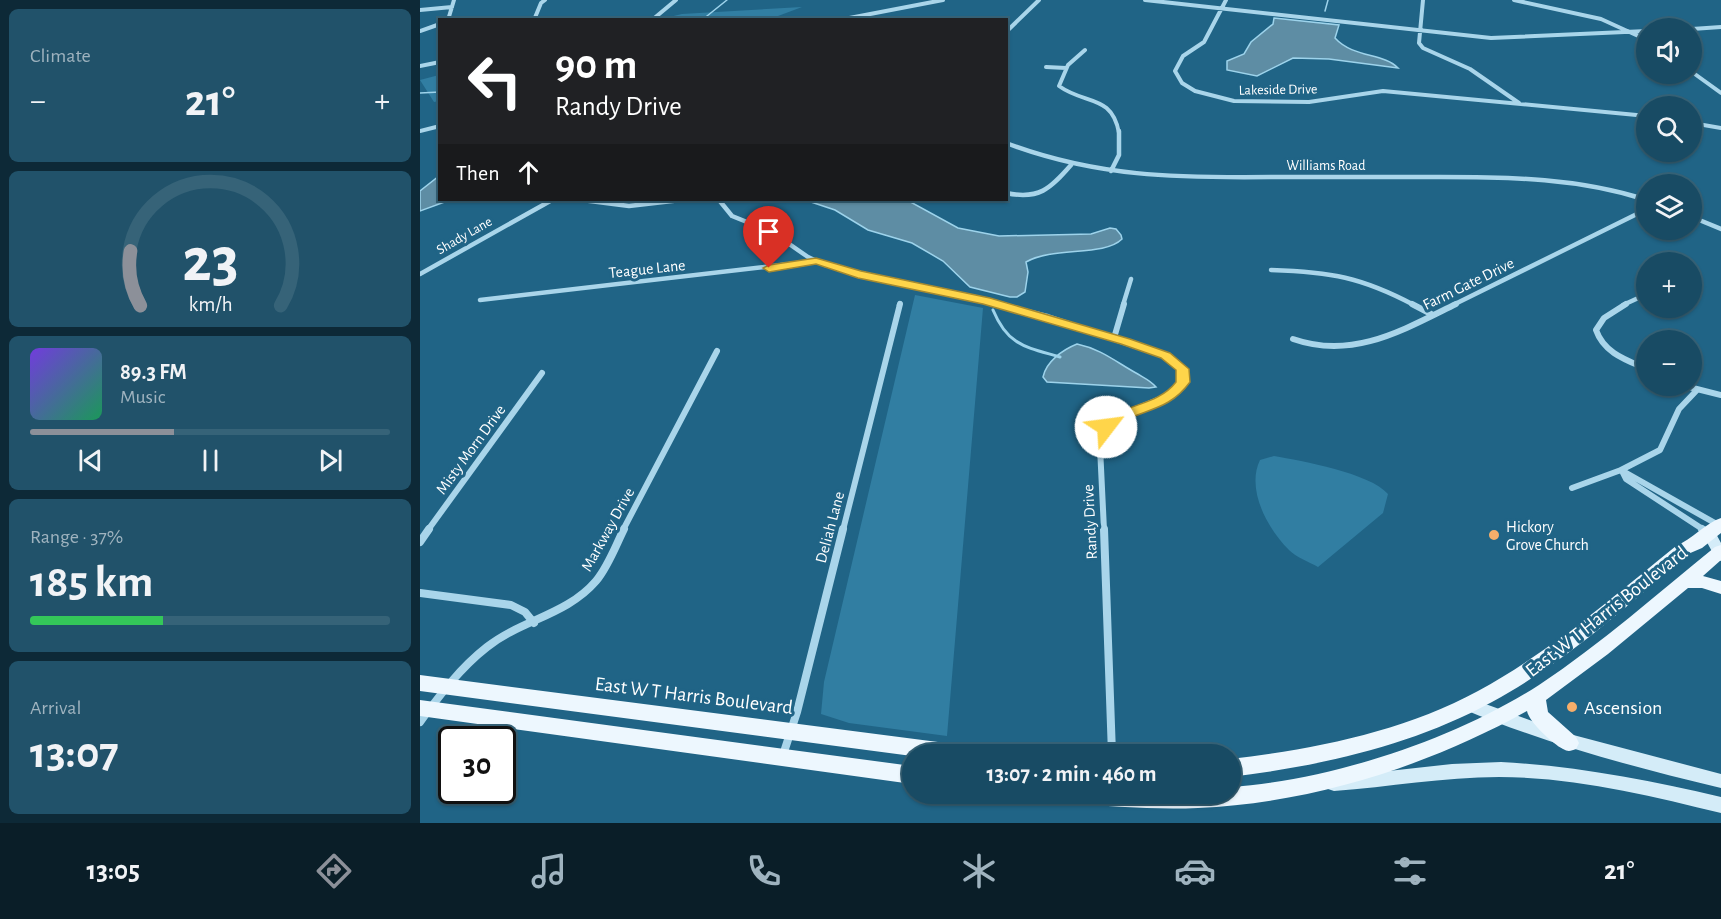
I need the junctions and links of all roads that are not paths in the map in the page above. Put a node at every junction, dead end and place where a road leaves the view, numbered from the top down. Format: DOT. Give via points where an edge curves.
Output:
graph roads {
  1 [pos="454,0"];
  2 [pos="545,0"];
  3 [pos="676,0"];
  4 [pos="943,0"];
  5 [pos="1039,0"];
  6 [pos="1145,0"];
  7 [pos="1226,0"];
  8 [pos="1423,0"];
  9 [pos="1514,0"];
  10 [pos="452,7"];
  11 [pos="1220,8"];
  12 [pos="420,10"];
  13 [pos="449,18"];
  14 [pos="535,18"];
  15 [pos="654,18"];
  16 [pos="849,18"];
  17 [pos="438,25"];
  18 [pos="1721,27"];
  19 [pos="1702,28"];
  20 [pos="1008,30"];
  21 [pos="1422,30"];
  22 [pos="420,31"];
  23 [pos="1635,32"];
  24 [pos="1085,50"];
  25 [pos="438,62"];
  26 [pos="420,66"];
  27 [pos="1046,67"];
  28 [pos="1066,68"];
  29 [pos="1702,79"];
  30 [pos="1721,93"];
  31 [pos="1520,103"];
  32 [pos="1636,115"];
  33 [pos="1702,125"];
  34 [pos="438,126"];
  35 [pos="1721,128"];
  36 [pos="420,131"];
  37 [pos="1008,144"];
  38 [pos="1071,165"];
  39 [pos="1111,171"];
  40 [pos="1008,193"];
  41 [pos="1636,197"];
  42 [pos="550,201"];
  43 [pos="590,201"];
  44 [pos="672,201"];
  45 [pos="720,201"];
  46 [pos="1636,214"];
  47 [pos="1702,221"];
  48 [pos="1721,229"];
  49 [pos="816,261"];
  50 [pos="1271,270"];
  51 [pos="420,274"];
  52 [pos="1131,279"];
  53 [pos="480,300"];
  54 [pos="1636,300"];
  55 [pos="900,303"];
  56 [pos="1433,315"];
  57 [pos="1114,338"];
  58 [pos="1293,339"];
  59 [pos="717,351"];
  60 [pos="1636,364"];
  61 [pos="542,373"];
  62 [pos="1702,391"];
  63 [pos="1721,395"];
  64 [pos="1691,396"];
  65 [pos="1621,470"];
  66 [pos="1572,488"];
  67 [pos="1718,528"];
  68 [pos="420,542"];
  69 [pos="1720,553"];
  70 [pos="1684,581"];
  71 [pos="1721,588"];
  72 [pos="420,593"];
  73 [pos="534,623"];
  74 [pos="420,683"];
  75 [pos="448,686"];
  76 [pos="1536,697"];
  77 [pos="1469,704"];
  78 [pos="423,713"];
  79 [pos="1498,718"];
  80 [pos="791,732"];
  81 [pos="1569,743"];
  82 [pos="1112,744"];
  83 [pos="902,746"];
  84 [pos="782,757"];
  85 [pos="1241,766"];
  86 [pos="902,774"];
  87 [pos="1721,781"];
  88 [pos="1296,787"];
  89 [pos="1241,795"];
  90 [pos="1721,805"];
  1 -- 10 [label="street"];
  2 -- 14 [label="street"];
  3 -- 15 [label="street"];
  4 -- 16 [label="street"];
  5 -- 20 [label="street"];
  6 -- 11 [label="street"];
  7 -- 11 [label="street"];
  8 -- 21 [label="street"];
  9 -- 23 [label="street" via="1570,11"];
  10 -- 12 [label="street"];
  10 -- 13 [label="street"];
  11 -- 21 [label="street"];
  11 -- 31 [label="street, Lakeside Drive" via="1204,42 1183,56 1176,66 1180,81 1201,93 1255,102 1310,102 1378,91"];
  17 -- 22 [label="street"];
  18 -- 19 [label="street"];
  21 -- 23 [label="street" via="1501,38"];
  21 -- 31 [label="street" via="1419,43 1424,50 1470,69"];
  24 -- 28 [label="street" via="1074,56"];
  25 -- 26 [label="street"];
  27 -- 28 [label="street"];
  28 -- 39 [label="street" via="1060,87 1114,111 1120,152"];
  29 -- 30 [label="street"];
  31 -- 32 [label="street, Lakeside Drive"];
  33 -- 35 [label="street"];
  34 -- 36 [label="street"];
  37 -- 38 [label="street, Williams Road"];
  38 -- 39 [label="street, Williams Road"];
  38 -- 40 [label="street" via="1051,188 1039,195"];
  39 -- 41 [label="street, Williams Road" via="1183,177 1522,177 1591,185"];
  42 -- 51 [label="street, Shady Lane"];
  43 -- 44 [label="street" via="629,206"];
  45 -- 49 [label="street, Randy Drive" via="732,216 772,232"];
  46 -- 56 [label="street, Farm Gate Drive"];
  47 -- 48 [label="street"];
  49 -- 53 [label="street, Teague Lane"];
  49 -- 57 [label="street, Randy Drive" via="1006,306"];
  50 -- 56 [label="street" via="1351,277"];
  52 -- 57 [label="street"];
  54 -- 60 [label="street" via="1607,316 1596,330 1600,341 1612,352"];
  55 -- 80 [label="street, Deliah Lane"];
  56 -- 58 [label="street, Farm Gate Drive" via="1389,337 1363,344 1314,346"];
  57 -- 82 [label="street, Randy Drive" via="1170,358 1184,376 1173,394 1116,418 1102,433"];
  59 -- 73 [label="street, Markway Drive" via="598,579 574,603"];
  61 -- 68 [label="street, Misty Morn Drive"];
  62 -- 63 [label="street"];
  64 -- 65 [label="street" via="1679,409 1660,450"];
  65 -- 66 [label="street"];
  65 -- 67 [label="street"];
  65 -- 67 [label="street" via="1626,479"];
  67 -- 69 [label="main road"];
  67 -- 77 [label="main road, East W T Harris Boulevard" via="1682,550 1529,669"];
  69 -- 70 [label="main road, East W T Harris Boulevard"];
  70 -- 71 [label="main road"];
  70 -- 76 [label="main road, East W T Harris Boulevard"];
  72 -- 73 [label="street" via="511,605 525,612"];
  73 -- 75 [label="street, Markway Drive" via="500,638"];
  74 -- 75 [label="main road, East W T Harris Boulevard"];
  75 -- 78 [label="street, Markway Drive"];
  75 -- 80 [label="main road, East W T Harris Boulevard"];
  76 -- 79 [label="main road, East W T Harris Boulevard"];
  76 -- 81 [label="main road" via="1538,715"];
  77 -- 79 [label="main road"];
  77 -- 85 [label="main road, East W T Harris Boulevard" via="1424,723 1330,752"];
  78 -- 84 [label="main road"];
  79 -- 81 [label="main road"];
  79 -- 88 [label="main road, East W T Harris Boulevard" via="1403,758"];
  80 -- 83 [label="main road, East W T Harris Boulevard"];
  80 -- 84 [label="street, Deliah Lane"];
  81 -- 87 [label="main road"];
  84 -- 86 [label="main road"];
  88 -- 89 [label="main road, East W T Harris Boulevard"];
  88 -- 90 [label="main road" via="1468,770 1524,771 1626,783"];
}
